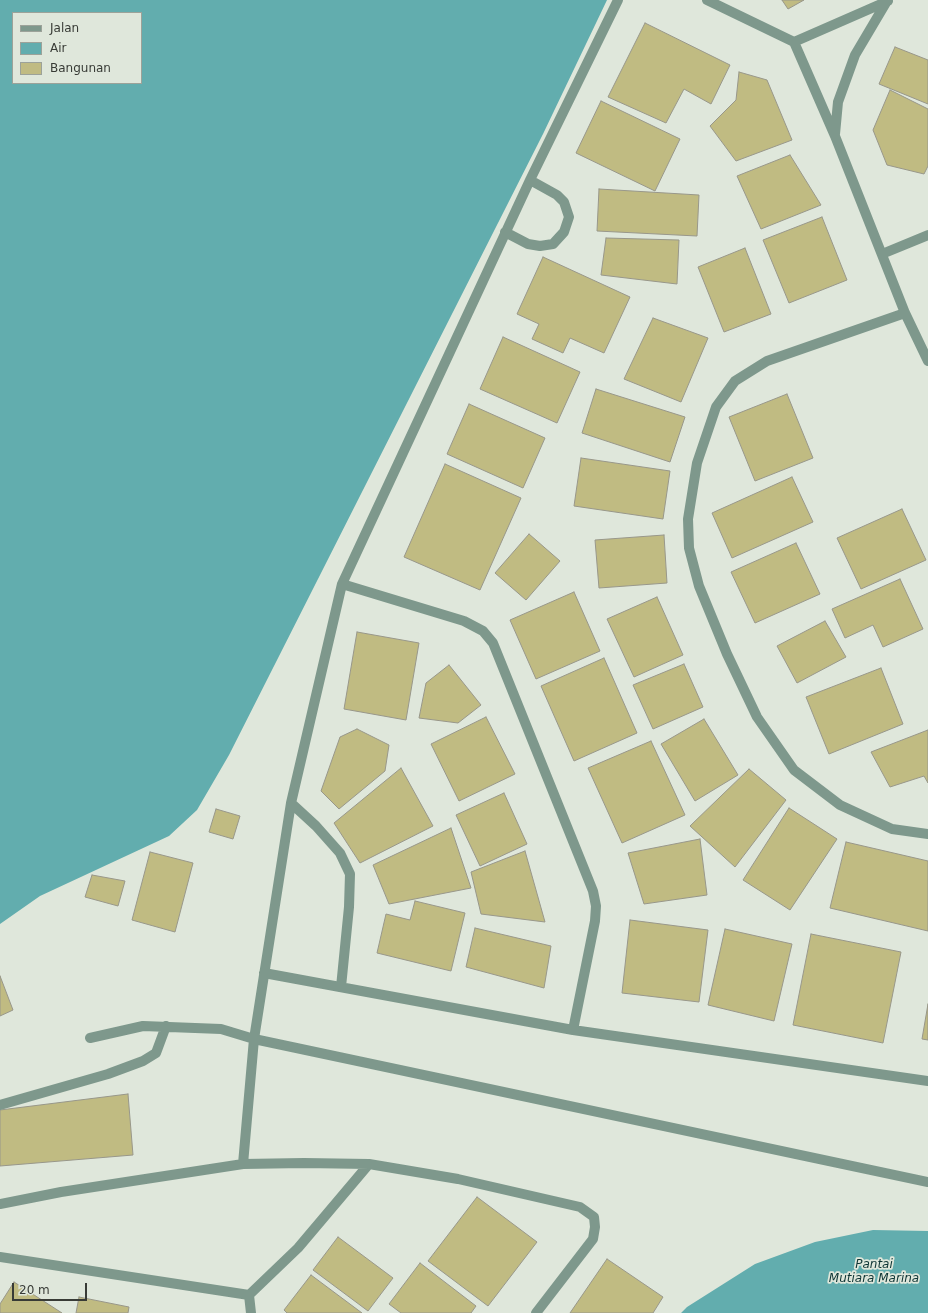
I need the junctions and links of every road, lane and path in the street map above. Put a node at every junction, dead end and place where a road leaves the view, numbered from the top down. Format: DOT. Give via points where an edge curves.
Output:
graph roads {
  1 [pos="618,0"];
  2 [pos="707,0"];
  3 [pos="888,1"];
  4 [pos="721,3"];
  5 [pos="794,42"];
  6 [pos="835,136"];
  7 [pos="530,180"];
  8 [pos="506,232"];
  9 [pos="928,235"];
  10 [pos="882,254"];
  11 [pos="905,313"];
  12 [pos="928,361"];
  13 [pos="342,584"];
  14 [pos="291,802"];
  15 [pos="928,834"];
  16 [pos="264,973"];
  17 [pos="342,986"];
  18 [pos="166,1026"];
  19 [pos="573,1030"];
  20 [pos="90,1038"];
  21 [pos="254,1039"];
  22 [pos="928,1081"];
  23 [pos="0,1104"];
  24 [pos="244,1164"];
  25 [pos="369,1164"];
  26 [pos="928,1182"];
  27 [pos="0,1204"];
  28 [pos="0,1257"];
  29 [pos="249,1295"];
  30 [pos="251,1313"];
  31 [pos="536,1313"];
  1 -- 7 [label="street"];
  2 -- 4 [label="street"];
  3 -- 5 [label="street"];
  3 -- 6 [label="street" via="855,55 838,102"];
  4 -- 5 [label="street"];
  5 -- 6 [label="street"];
  6 -- 10 [label="street"];
  7 -- 8 [label="street"];
  7 -- 8 [label="street" via="557,195 564,202 569,217 564,232 553,244 540,246 528,244"];
  8 -- 13 [label="street"];
  9 -- 10 [label="street"];
  10 -- 11 [label="street"];
  11 -- 12 [label="street"];
  11 -- 15 [label="street" via="767,360 735,381 716,407 697,463 688,519 689,548 699,586 727,654 757,717 794,770 840,805 892,829"];
  13 -- 14 [label="street"];
  13 -- 19 [label="street" via="464,621 484,631 493,643 594,891 595,921"];
  14 -- 16 [label="street"];
  14 -- 17 [label="street" via="340,853 350,874"];
  16 -- 17 [label="street"];
  16 -- 21 [label="street"];
  17 -- 19 [label="street"];
  18 -- 20 [label="street" via="143,1026"];
  18 -- 21 [label="street" via="221,1029"];
  18 -- 23 [label="street" via="156,1054 143,1061 108,1074"];
  19 -- 22 [label="street"];
  21 -- 24 [label="street"];
  21 -- 26 [label="street"];
  24 -- 25 [label="street"];
  24 -- 27 [label="street"];
  25 -- 29 [label="street" via="298,1248"];
  25 -- 31 [label="street" via="458,1179 569,1204 580,1207 594,1217 593,1239"];
  28 -- 29 [label="street"];
  29 -- 30 [label="street"];
}
